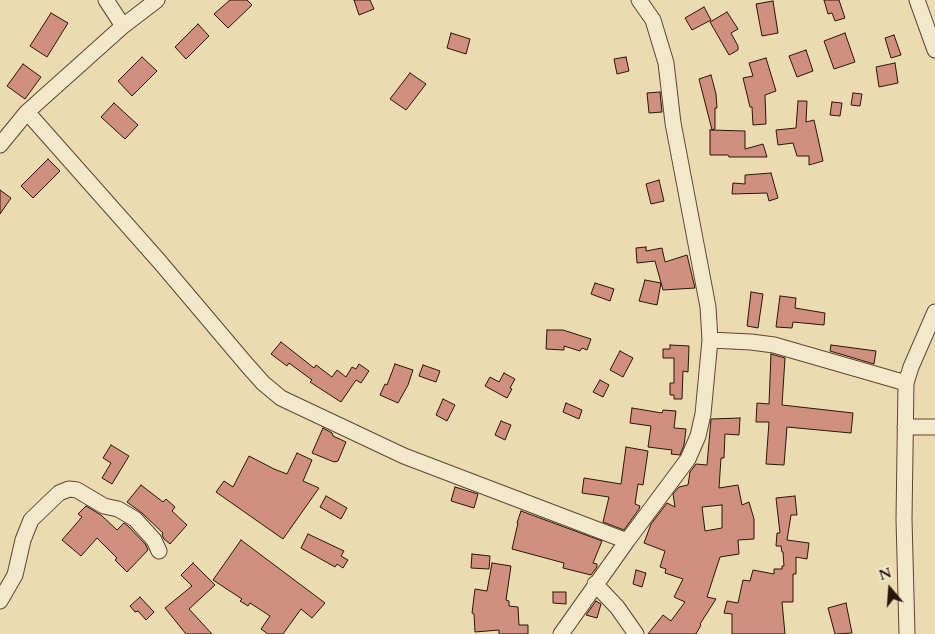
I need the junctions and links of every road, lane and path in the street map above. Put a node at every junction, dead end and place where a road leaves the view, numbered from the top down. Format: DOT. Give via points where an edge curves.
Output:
graph roads {
  1 [pos="106,0"];
  2 [pos="157,0"];
  3 [pos="639,0"];
  4 [pos="917,0"];
  5 [pos="123,26"];
  6 [pos="934,42"];
  7 [pos="27,112"];
  8 [pos="0,145"];
  9 [pos="935,312"];
  10 [pos="710,340"];
  11 [pos="906,383"];
  12 [pos="905,427"];
  13 [pos="935,427"];
  14 [pos="627,540"];
  15 [pos="159,551"];
  16 [pos="595,584"];
  17 [pos="0,601"];
  18 [pos="561,634"];
  19 [pos="636,634"];
  20 [pos="908,634"];
  1 -- 5 [label="street"];
  2 -- 5 [label="street"];
  3 -- 10 [label="street" via="653,20 666,63 673,123 708,307"];
  4 -- 6 [label="street"];
  5 -- 7 [label="street"];
  7 -- 8 [label="street"];
  7 -- 14 [label="street" via="247,365 281,398 404,456"];
  9 -- 11 [label="street"];
  10 -- 11 [label="street" via="774,345"];
  10 -- 14 [label="street" via="703,414 693,450"];
  11 -- 12 [label="street"];
  12 -- 13 [label="street"];
  12 -- 20 [label="street"];
  14 -- 16 [label="street"];
  15 -- 17 [label="street" via="154,540 135,519 69,489 59,493 32,520 23,540 15,575"];
  16 -- 18 [label="street"];
  16 -- 19 [label="street"];
}
